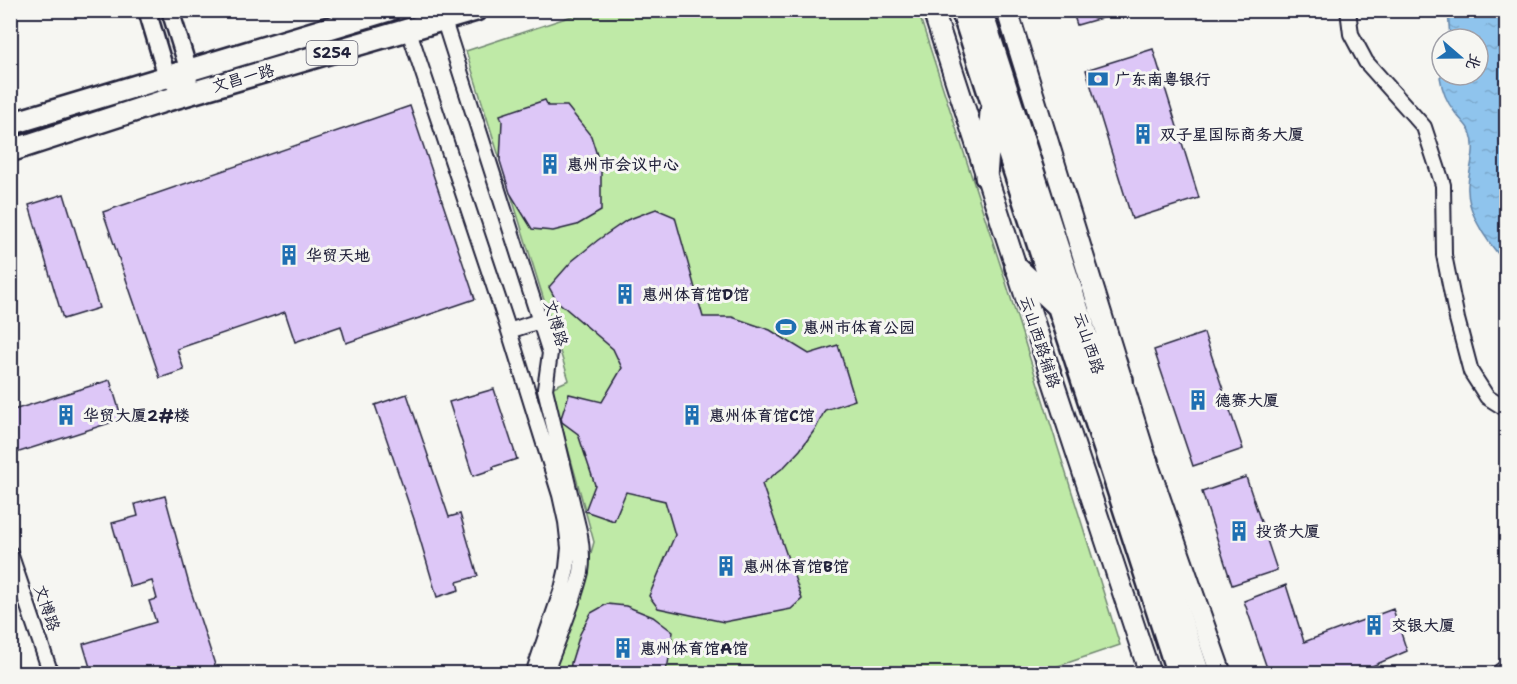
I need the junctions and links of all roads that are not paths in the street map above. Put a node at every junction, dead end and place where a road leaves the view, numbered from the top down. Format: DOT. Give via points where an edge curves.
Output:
graph roads {
  1 [pos="147,10"];
  2 [pos="170,10"];
  3 [pos="389,10"];
  4 [pos="476,10"];
  5 [pos="933,10"];
  6 [pos="962,10"];
  7 [pos="981,10"];
  8 [pos="1006,10"];
  9 [pos="1348,10"];
  10 [pos="444,21"];
  11 [pos="409,31"];
  12 [pos="189,71"];
  13 [pos="167,77"];
  14 [pos="188,94"];
  15 [pos="992,100"];
  16 [pos="10,124"];
  17 [pos="10,151"];
  18 [pos="986,177"];
  19 [pos="1016,267"];
  20 [pos="1059,307"];
  21 [pos="539,321"];
  22 [pos="509,331"];
  23 [pos="1085,332"];
  24 [pos="1122,380"];
  25 [pos="1506,409"];
  26 [pos="1147,462"];
  27 [pos="1146,516"];
  28 [pos="10,553"];
  29 [pos="10,579"];
  30 [pos="1506,671"];
  31 [pos="42,674"];
  32 [pos="51,674"];
  33 [pos="533,674"];
  34 [pos="545,674"];
  35 [pos="1150,674"];
  36 [pos="1178,674"];
  37 [pos="1199,674"];
  38 [pos="1221,674"];
  39 [pos="1502,674"];
  1 -- 13 [label="street"];
  2 -- 12 [label="street"];
  3 -- 12 [label="main road, 文昌一路 / S254"];
  4 -- 10 [label="main road, 文昌一路 / S254"];
  5 -- 18 [label="main road, 云山西路辅路"];
  6 -- 15 [label="main road, 云山西路"];
  7 -- 23 [label="main road, 云山西路"];
  8 -- 24 [label="main road"];
  9 -- 25 [label="street" via="1351,34 1366,62 1424,127 1443,185 1444,255 1471,372 1487,397"];
  10 -- 11 [label="main road, 文昌一路 / S254"];
  10 -- 21 [label="street, 文博路"];
  11 -- 14 [label="main road, 文昌一路 / S254"];
  11 -- 22 [label="street"];
  12 -- 13 [label="main road, 文昌一路 / S254"];
  12 -- 14 [label="street"];
  13 -- 14 [label="street"];
  13 -- 16 [label="main road, 文昌一路 / S254"];
  14 -- 17 [label="main road, 文昌一路 / S254"];
  15 -- 18 [label="main road"];
  15 -- 20 [label="main road, 云山西路"];
  18 -- 19 [label="main road, 云山西路辅路"];
  19 -- 20 [label="main road"];
  19 -- 35 [label="main road, 云山西路辅路"];
  20 -- 36 [label="main road, 云山西路"];
  21 -- 22 [label="street"];
  21 -- 34 [label="street, 文博路" via="550,353 545,389 582,552 581,571"];
  22 -- 33 [label="street" via="560,495 569,548 567,568"];
  23 -- 24 [label="main road"];
  23 -- 27 [label="main road, 云山西路"];
  24 -- 26 [label="main road"];
  26 -- 27 [label="main road"];
  26 -- 38 [label="main road"];
  27 -- 37 [label="main road, 云山西路"];
  28 -- 32 [label="street, 文博路"];
  29 -- 31 [label="street, 文博路"];
  30 -- 39 [label="main road"];
}
